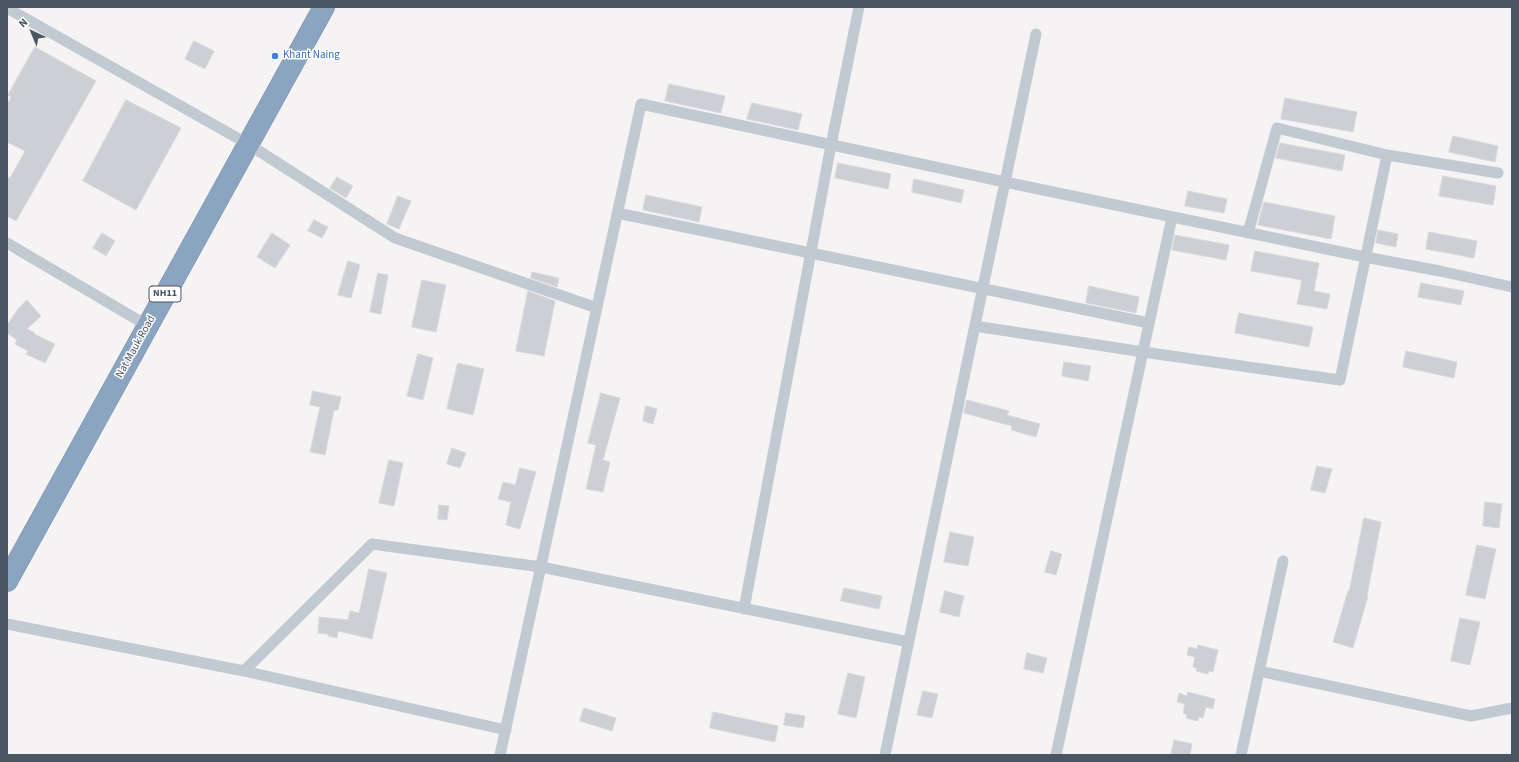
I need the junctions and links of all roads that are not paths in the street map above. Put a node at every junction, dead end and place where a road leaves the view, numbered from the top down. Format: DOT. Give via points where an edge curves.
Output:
graph roads {
  1 [pos="324,7"];
  2 [pos="859,7"];
  3 [pos="7,8"];
  4 [pos="1036,34"];
  5 [pos="248,144"];
  6 [pos="831,145"];
  7 [pos="1387,155"];
  8 [pos="1498,173"];
  9 [pos="1005,182"];
  10 [pos="617,213"];
  11 [pos="1172,217"];
  12 [pos="1248,233"];
  13 [pos="7,243"];
  14 [pos="811,253"];
  15 [pos="1365,257"];
  16 [pos="1512,287"];
  17 [pos="983,288"];
  18 [pos="597,308"];
  19 [pos="1149,323"];
  20 [pos="148,326"];
  21 [pos="975,326"];
  22 [pos="1143,352"];
  23 [pos="1283,561"];
  24 [pos="541,567"];
  25 [pos="7,581"];
  26 [pos="744,608"];
  27 [pos="7,624"];
  28 [pos="909,642"];
  29 [pos="1259,670"];
  30 [pos="244,671"];
  31 [pos="1512,708"];
  32 [pos="506,730"];
  33 [pos="500,755"];
  34 [pos="885,755"];
  35 [pos="1056,755"];
  36 [pos="1241,755"];
  1 -- 5 [label="highway, Nat Mauk Road / NH11"];
  2 -- 6 [label="street"];
  3 -- 5 [label="street"];
  4 -- 9 [label="street"];
  5 -- 18 [label="street" via="395,238"];
  5 -- 20 [label="highway, Nat Mauk Road / NH11"];
  6 -- 9 [label="street"];
  6 -- 10 [label="street" via="641,104"];
  6 -- 14 [label="street"];
  7 -- 8 [label="street"];
  7 -- 12 [label="street" via="1277,128"];
  7 -- 15 [label="street"];
  9 -- 11 [label="street"];
  9 -- 17 [label="street"];
  10 -- 14 [label="street"];
  10 -- 18 [label="street"];
  11 -- 12 [label="street"];
  11 -- 19 [label="street"];
  12 -- 15 [label="street"];
  13 -- 20 [label="street"];
  14 -- 17 [label="street"];
  14 -- 26 [label="street"];
  15 -- 16 [label="street" via="1440,270"];
  15 -- 22 [label="street" via="1340,380"];
  17 -- 19 [label="street"];
  17 -- 21 [label="street"];
  18 -- 24 [label="street"];
  19 -- 22 [label="street"];
  20 -- 25 [label="highway, Nat Mauk Road / NH11"];
  21 -- 22 [label="street"];
  21 -- 28 [label="street"];
  22 -- 35 [label="street"];
  23 -- 29 [label="street"];
  24 -- 26 [label="street"];
  24 -- 30 [label="street" via="372,544"];
  24 -- 32 [label="street"];
  26 -- 28 [label="street"];
  27 -- 30 [label="street"];
  28 -- 34 [label="street"];
  29 -- 31 [label="street" via="1472,716"];
  29 -- 36 [label="street"];
  30 -- 32 [label="street"];
  32 -- 33 [label="street"];
}
